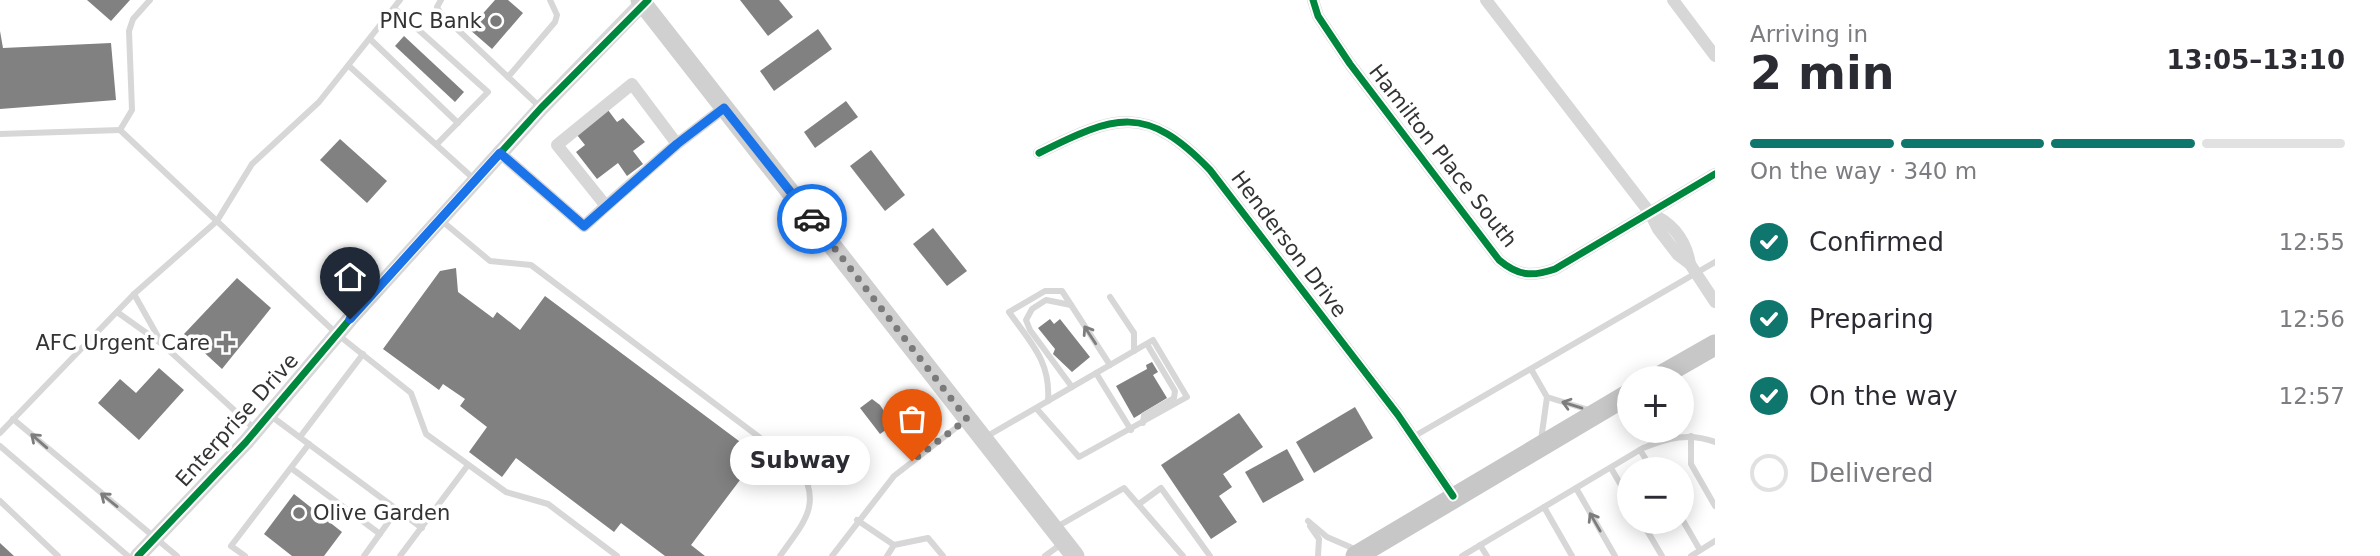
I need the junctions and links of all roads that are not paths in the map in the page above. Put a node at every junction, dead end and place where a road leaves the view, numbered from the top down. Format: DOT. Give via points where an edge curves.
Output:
graph roads {
  1 [pos="150,0"];
  2 [pos="400,0"];
  3 [pos="441,0"];
  4 [pos="550,0"];
  5 [pos="1313,0"];
  6 [pos="1486,0"];
  7 [pos="1673,0"];
  8 [pos="644,1"];
  9 [pos="394,8"];
  10 [pos="370,39"];
  11 [pos="1715,56"];
  12 [pos="349,66"];
  13 [pos="508,77"];
  14 [pos="541,108"];
  15 [pos="724,108"];
  16 [pos="458,123"];
  17 [pos="120,130"];
  18 [pos="0,134"];
  19 [pos="437,144"];
  20 [pos="677,144"];
  21 [pos="500,153"];
  22 [pos="1039,153"];
  23 [pos="1715,174"];
  24 [pos="476,180"];
  25 [pos="606,206"];
  26 [pos="1650,214"];
  27 [pos="440,220"];
  28 [pos="218,221"];
  29 [pos="1715,262"];
  30 [pos="1693,268"];
  31 [pos="134,294"];
  32 [pos="1110,297"];
  33 [pos="1715,302"];
  34 [pos="1071,305"];
  35 [pos="117,312"];
  36 [pos="337,334"];
  37 [pos="1150,342"];
  38 [pos="162,344"];
  39 [pos="1715,345"];
  40 [pos="1134,351"];
  41 [pos="363,354"];
  42 [pos="1110,365"];
  43 [pos="1678,366"];
  44 [pos="1531,369"];
  45 [pos="1096,373"];
  46 [pos="1072,387"];
  47 [pos="1547,397"];
  48 [pos="1048,401"];
  49 [pos="1617,401"];
  50 [pos="1036,408"];
  51 [pos="1598,412"];
  52 [pos="269,414"];
  53 [pos="13,419"];
  54 [pos="967,419"];
  55 [pos="1143,423"];
  56 [pos="256,430"];
  57 [pos="1131,430"];
  58 [pos="0,433"];
  59 [pos="300,437"];
  60 [pos="1413,437"];
  61 [pos="1694,437"];
  62 [pos="983,439"];
  63 [pos="1715,442"];
  64 [pos="1657,443"];
  65 [pos="1691,443"];
  66 [pos="309,444"];
  67 [pos="0,446"];
  68 [pos="1540,446"];
  69 [pos="1640,450"];
  70 [pos="1644,457"];
  71 [pos="468,465"];
  72 [pos="291,468"];
  73 [pos="1611,468"];
  74 [pos="1617,478"];
  75 [pos="1576,488"];
  76 [pos="1453,496"];
  77 [pos="0,501"];
  78 [pos="1139,504"];
  79 [pos="1715,506"];
  80 [pos="1544,507"];
  81 [pos="397,510"];
  82 [pos="858,520"];
  83 [pos="422,528"];
  84 [pos="380,534"];
  85 [pos="1649,534"];
  86 [pos="1691,534"];
  87 [pos="154,537"];
  88 [pos="1715,541"];
  89 [pos="1064,542"];
  90 [pos="894,545"];
  91 [pos="1480,545"];
  92 [pos="1700,550"];
  93 [pos="1359,554"];
  94 [pos="58,556"];
  95 [pos="128,556"];
  96 [pos="138,556"];
  97 [pos="177,556"];
  98 [pos="245,556"];
  99 [pos="364,556"];
  100 [pos="400,556"];
  101 [pos="617,556"];
  102 [pos="780,556"];
  103 [pos="832,556"];
  104 [pos="887,556"];
  105 [pos="943,556"];
  106 [pos="1045,556"];
  107 [pos="1183,556"];
  108 [pos="1210,556"];
  109 [pos="1318,556"];
  110 [pos="1462,556"];
  111 [pos="1487,556"];
  112 [pos="1572,556"];
  113 [pos="1615,556"];
  114 [pos="1662,556"];
  115 [pos="1691,556"];
  1 -- 17 [label="lane" via="129,31 132,110"];
  2 -- 9 [label="lane"];
  3 -- 13 [label="lane" via="437,7 441,14"];
  4 -- 13 [label="lane" via="557,15 555,22"];
  5 -- 26 [label="street, Hamilton Place South" via="1318,16 1350,64 1512,271 1526,275 1555,269"];
  6 -- 26 [label="street"];
  7 -- 11 [label="street"];
  8 -- 14 [label="street, Enterprise Drive"];
  8 -- 15 [label="main road"];
  9 -- 10 [label="lane"];
  9 -- 16 [label="lane" via="488,92"];
  10 -- 12 [label="lane"];
  10 -- 16 [label="lane"];
  12 -- 19 [label="lane"];
  12 -- 28 [label="lane" via="319,102 252,164"];
  13 -- 14 [label="lane"];
  14 -- 21 [label="street, Enterprise Drive"];
  15 -- 20 [label="street"];
  15 -- 54 [label="main road"];
  16 -- 19 [label="lane"];
  17 -- 18 [label="lane"];
  17 -- 28 [label="lane"];
  19 -- 24 [label="lane"];
  20 -- 25 [label="street"];
  20 -- 25 [label="street" via="632,84 557,145"];
  21 -- 24 [label="street, Enterprise Drive"];
  21 -- 25 [label="street" via="584,226"];
  22 -- 60 [label="street, Henderson Drive" via="1091,127 1120,122 1155,128 1188,148 1210,170"];
  23 -- 26 [label="street"];
  24 -- 27 [label="street, Enterprise Drive"];
  26 -- 30 [label="street" via="1672,248"];
  27 -- 36 [label="street, Enterprise Drive"];
  27 -- 102 [label="lane" via="490,261 531,265 800,468 811,496 808,514"];
  28 -- 31 [label="lane"];
  28 -- 36 [label="lane"];
  29 -- 30 [label="lane"];
  30 -- 33 [label="street"];
  30 -- 44 [label="lane"];
  31 -- 35 [label="lane"];
  31 -- 38 [label="lane"];
  32 -- 40 [label="lane" via="1134,333"];
  42 -- 34 [label="lane, one-way"];
  34 -- 46 [label="lane" via="1046,300 1032,309 1027,320"];
  34 -- 48 [label="lane" via="1062,291 1045,291 1009,312 1042,359 1049,380"];
  35 -- 38 [label="lane"];
  35 -- 53 [label="lane"];
  36 -- 41 [label="lane"];
  36 -- 52 [label="street, Enterprise Drive"];
  37 -- 40 [label="lane"];
  37 -- 55 [label="lane" via="1175,391 1174,398 1144,415"];
  37 -- 55 [label="lane" via="1187,397"];
  38 -- 56 [label="lane"];
  39 -- 43 [label="highway"];
  40 -- 42 [label="lane"];
  41 -- 59 [label="lane"];
  41 -- 71 [label="lane" via="411,393 426,433"];
  42 -- 45 [label="lane"];
  44 -- 47 [label="lane"];
  44 -- 60 [label="lane"];
  45 -- 46 [label="lane"];
  45 -- 57 [label="lane"];
  46 -- 48 [label="lane"];
  51 -- 47 [label="lane, one-way"];
  47 -- 68 [label="lane"];
  48 -- 50 [label="lane"];
  49 -- 51 [label="highway"];
  50 -- 57 [label="lane" via="1079,457"];
  50 -- 62 [label="lane"];
  51 -- 68 [label="highway"];
  52 -- 56 [label="street, Enterprise Drive"];
  52 -- 59 [label="lane"];
  53 -- 58 [label="lane"];
  87 -- 53 [label="lane, one-way"];
  54 -- 62 [label="main road"];
  54 -- 82 [label="lane" via="894,476"];
  55 -- 57 [label="lane"];
  56 -- 87 [label="street, Enterprise Drive"];
  59 -- 66 [label="lane"];
  60 -- 76 [label="street, Henderson Drive"];
  61 -- 63 [label="lane"];
  62 -- 89 [label="main road"];
  64 -- 69 [label="lane"];
  65 -- 79 [label="lane" via="1691,464"];
  66 -- 72 [label="lane"];
  66 -- 81 [label="lane"];
  67 -- 95 [label="lane"];
  68 -- 76 [label="highway"];
  69 -- 70 [label="lane"];
  69 -- 73 [label="lane"];
  71 -- 83 [label="lane"];
  71 -- 101 [label="lane" via="506,492 548,504"];
  72 -- 84 [label="lane"];
  72 -- 98 [label="lane" via="231,546"];
  73 -- 74 [label="lane"];
  73 -- 75 [label="lane"];
  75 -- 80 [label="lane"];
  113 -- 75 [label="lane, one-way"];
  76 -- 93 [label="highway"];
  77 -- 94 [label="lane"];
  78 -- 89 [label="lane" via="1124,488"];
  78 -- 107 [label="lane"];
  78 -- 108 [label="lane" via="1161,488"];
  80 -- 91 [label="lane"];
  80 -- 112 [label="lane"];
  81 -- 83 [label="lane"];
  81 -- 84 [label="lane"];
  82 -- 90 [label="lane"];
  82 -- 103 [label="lane"];
  83 -- 100 [label="lane"];
  84 -- 99 [label="lane"];
  85 -- 114 [label="lane"];
  86 -- 92 [label="lane"];
  87 -- 96 [label="street, Enterprise Drive"];
  87 -- 97 [label="lane"];
  88 -- 92 [label="lane"];
  89 -- 106 [label="lane"];
  90 -- 104 [label="lane"];
  90 -- 105 [label="lane" via="928,538"];
  91 -- 110 [label="lane"];
  91 -- 111 [label="lane"];
  92 -- 115 [label="lane"];
  93 -- 109 [label="lane" via="1308,521 1319,539"];
}
